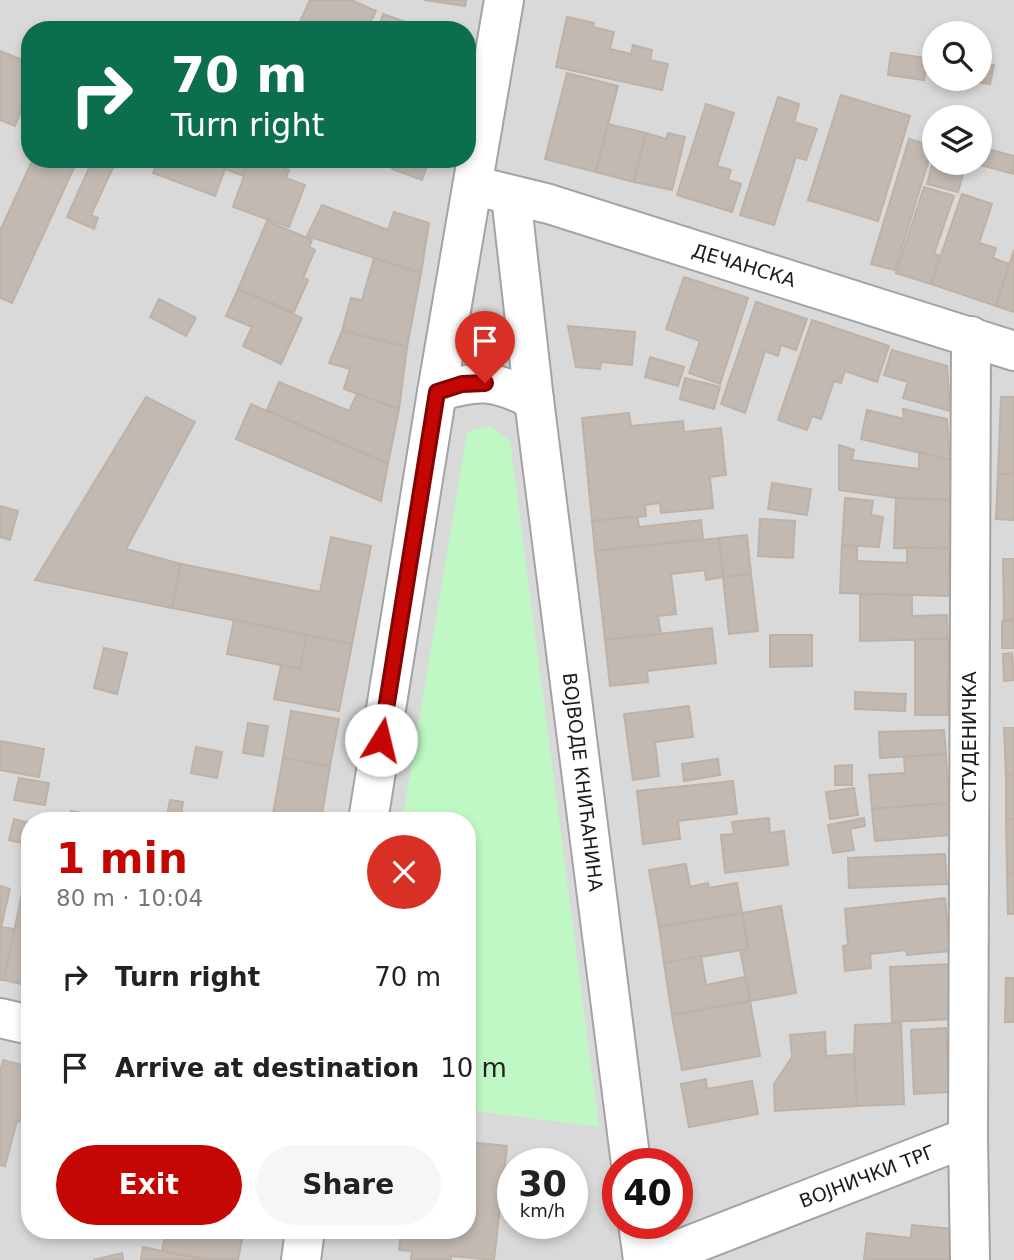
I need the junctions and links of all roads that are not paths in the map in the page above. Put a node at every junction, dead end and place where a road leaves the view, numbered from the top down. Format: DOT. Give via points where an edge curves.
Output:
graph roads {
  1 [pos="505,0"];
  2 [pos="476,167"];
  3 [pos="476,168"];
  4 [pos="473,184"];
  5 [pos="511,196"];
  6 [pos="971,336"];
  7 [pos="1014,351"];
  8 [pos="437,392"];
  9 [pos="534,400"];
  10 [pos="369,812"];
  11 [pos="0,1018"];
  12 [pos="21,1023"];
  13 [pos="968,1137"];
  14 [pos="629,1148"];
  15 [pos="304,1239"];
  16 [pos="640,1239"];
  17 [pos="301,1260"];
  18 [pos="643,1260"];
  19 [pos="652,1260"];
  20 [pos="970,1260"];
  1 -- 2 [label="street"];
  3 -- 4 [label="street"];
  4 -- 5 [label="street, ДЕЧАНСКА"];
  4 -- 8 [label="street"];
  5 -- 6 [label="street, ДЕЧАНСКА"];
  5 -- 9 [label="street, ВОЈВОДЕ КНИЋАНИНА"];
  6 -- 7 [label="street, ДЕЧАНСКА"];
  6 -- 13 [label="street, СТУДЕНИЧКА"];
  8 -- 9 [label="street" via="485,383"];
  8 -- 10 [label="street"];
  9 -- 14 [label="street, ВОЈВОДЕ КНИЋАНИНА"];
  11 -- 12 [label="street"];
  13 -- 19 [label="street, ВОЈНИЧКИ ТРГ"];
  13 -- 20 [label="street"];
  15 -- 17 [label="street"];
  16 -- 18 [label="street"];
}
